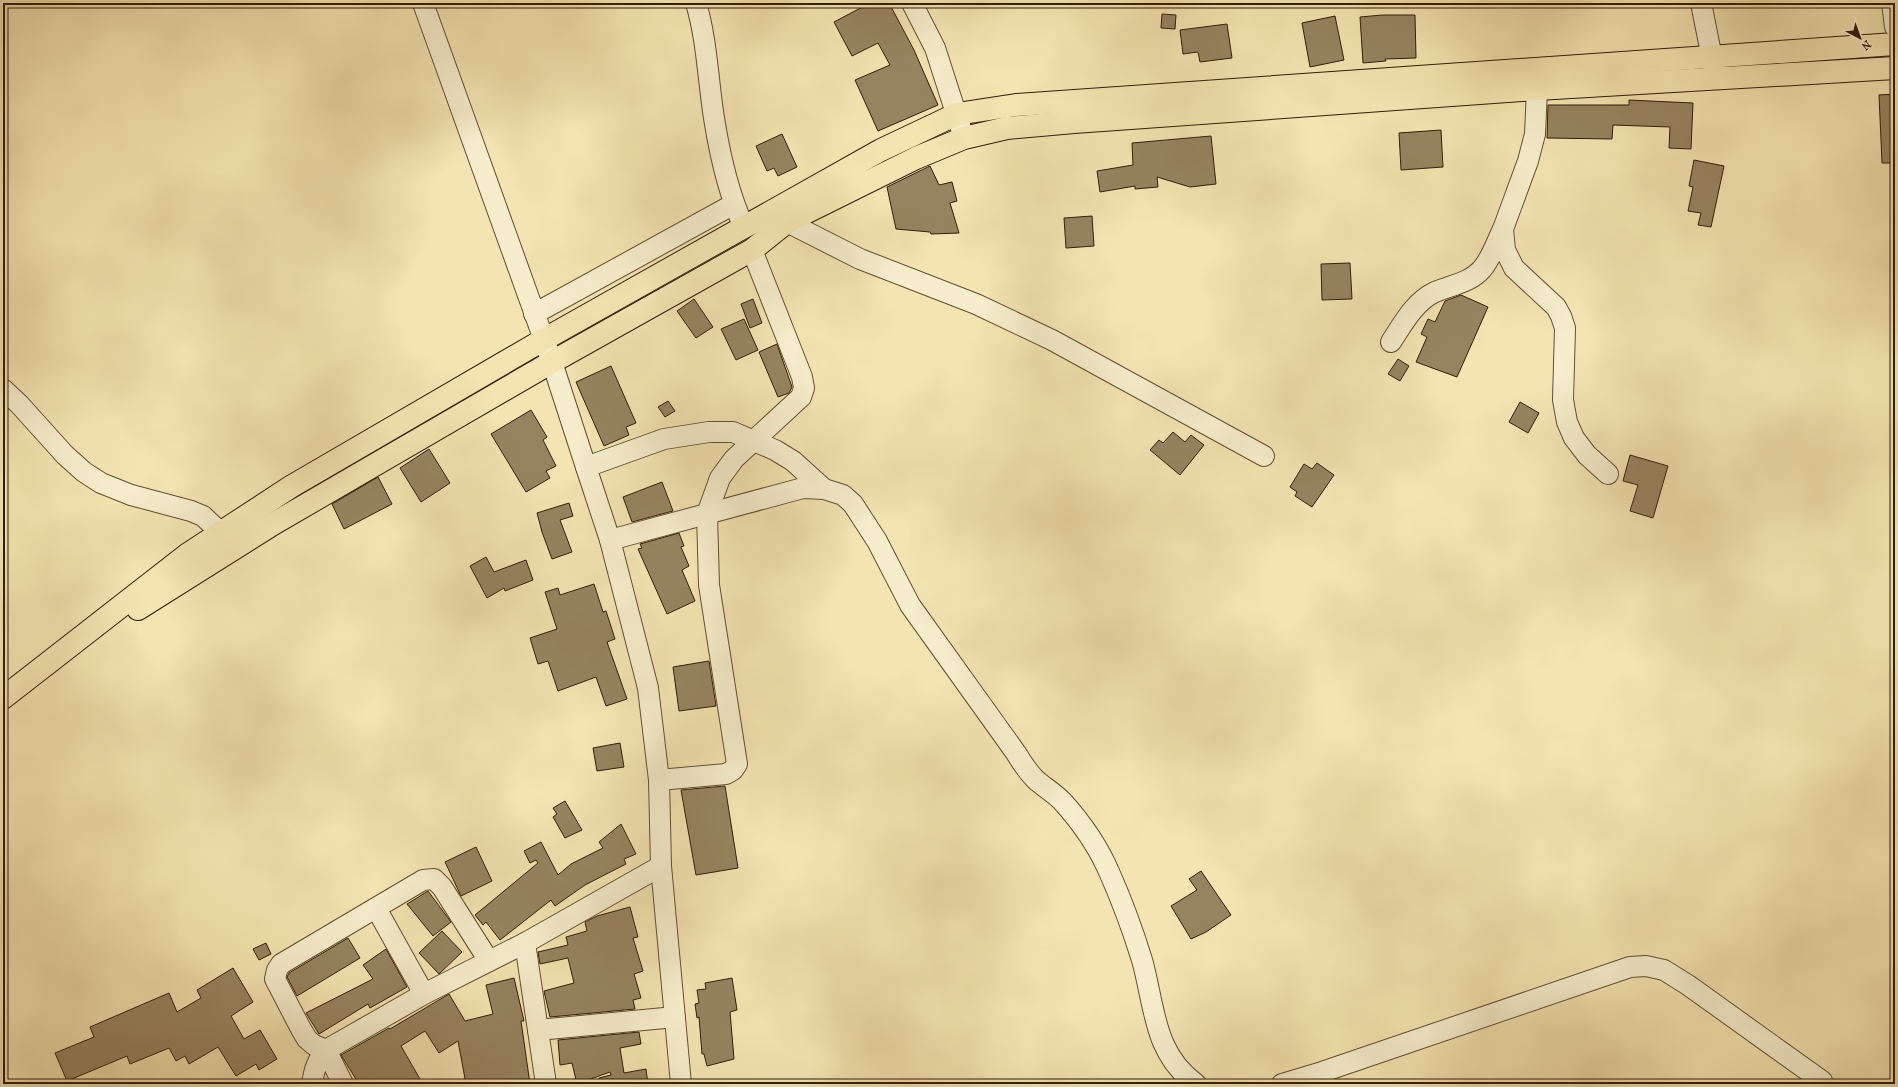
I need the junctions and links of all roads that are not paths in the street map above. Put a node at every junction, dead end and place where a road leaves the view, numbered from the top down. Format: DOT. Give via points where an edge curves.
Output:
graph roads {
  1 [pos="423,3"];
  2 [pos="696,3"];
  3 [pos="912,3"];
  4 [pos="1701,3"];
  5 [pos="1892,3"];
  6 [pos="1895,27"];
  7 [pos="1895,44"];
  8 [pos="1710,57"];
  9 [pos="1895,68"];
  10 [pos="1716,79"];
  11 [pos="1537,89"];
  12 [pos="957,114"];
  13 [pos="964,138"];
  14 [pos="734,204"];
  15 [pos="786,222"];
  16 [pos="744,227"];
  17 [pos="1503,229"];
  18 [pos="752,250"];
  19 [pos="534,314"];
  20 [pos="544,340"];
  21 [pos="1391,342"];
  22 [pos="552,362"];
  23 [pos="3,389"];
  24 [pos="753,440"];
  25 [pos="1264,456"];
  26 [pos="586,467"];
  27 [pos="1608,474"];
  28 [pos="824,489"];
  29 [pos="707,514"];
  30 [pos="226,540"];
  31 [pos="610,540"];
  32 [pos="7,695"];
  33 [pos="659,780"];
  34 [pos="661,866"];
  35 [pos="376,908"];
  36 [pos="525,943"];
  37 [pos="489,961"];
  38 [pos="424,994"];
  39 [pos="675,1017"];
  40 [pos="538,1030"];
  41 [pos="326,1050"];
  42 [pos="1822,1081"];
  43 [pos="1188,1082"];
  44 [pos="312,1084"];
  45 [pos="344,1084"];
  46 [pos="546,1084"];
  47 [pos="681,1084"];
  48 [pos="1282,1084"];
  1 -- 19 [label="street"];
  2 -- 14 [label="street" via="706,46 714,119"];
  3 -- 12 [label="street" via="935,48"];
  4 -- 8 [label="street"];
  5 -- 6 [label="street"];
  7 -- 8 [label="main road"];
  8 -- 10 [label="street"];
  8 -- 12 [label="main road" via="1024,105"];
  9 -- 10 [label="main road"];
  10 -- 11 [label="main road"];
  11 -- 13 [label="main road" via="1074,122 1007,128"];
  11 -- 17 [label="street" via="1535,134 1528,162"];
  12 -- 13 [label="street"];
  12 -- 16 [label="main road" via="881,150"];
  13 -- 15 [label="main road" via="916,158"];
  14 -- 16 [label="street"];
  14 -- 19 [label="street"];
  15 -- 18 [label="main road"];
  15 -- 25 [label="street" via="860,259 976,304 1052,340"];
  16 -- 20 [label="main road"];
  17 -- 21 [label="street" via="1483,268 1460,284 1434,292 1425,298 1413,309"];
  17 -- 27 [label="street" via="1505,250 1514,268 1556,307 1561,316 1565,328 1563,400 1567,422 1574,438 1587,455"];
  18 -- 22 [label="main road"];
  18 -- 24 [label="street" via="802,377 804,388 801,397"];
  19 -- 20 [label="street"];
  20 -- 22 [label="street"];
  20 -- 30 [label="main road" via="292,486"];
  22 -- 26 [label="street"];
  22 -- 30 [label="main road"];
  23 -- 30 [label="street" via="65,456 84,472 101,483 131,495 203,516"];
  24 -- 26 [label="street" via="733,432 709,432 664,439"];
  24 -- 28 [label="street" via="793,461"];
  24 -- 29 [label="street" via="720,478"];
  26 -- 31 [label="street"];
  28 -- 29 [label="street" via="803,488"];
  28 -- 43 [label="street" via="843,495 853,504 877,541 910,605 1024,766 1036,780 1061,799 1097,848 1110,874 1142,960 1162,1042"];
  29 -- 31 [label="street"];
  29 -- 33 [label="street" via="709,585 737,764 726,774"];
  30 -- 32 [label="main road" via="188,554"];
  31 -- 33 [label="street" via="648,688"];
  33 -- 34 [label="street"];
  34 -- 36 [label="street"];
  34 -- 39 [label="street"];
  35 -- 37 [label="street" via="423,880 434,879 442,887"];
  35 -- 38 [label="street"];
  35 -- 41 [label="street" via="281,964 277,970 275,979 301,1029 314,1045"];
  36 -- 37 [label="street"];
  36 -- 40 [label="street"];
  37 -- 38 [label="street"];
  38 -- 41 [label="street"];
  39 -- 40 [label="street"];
  39 -- 47 [label="street"];
  40 -- 46 [label="street"];
  41 -- 44 [label="street" via="314,1071"];
  41 -- 45 [label="street"];
  42 -- 48 [label="street" via="1688,985 1664,970 1646,966 1630,967"];
}
